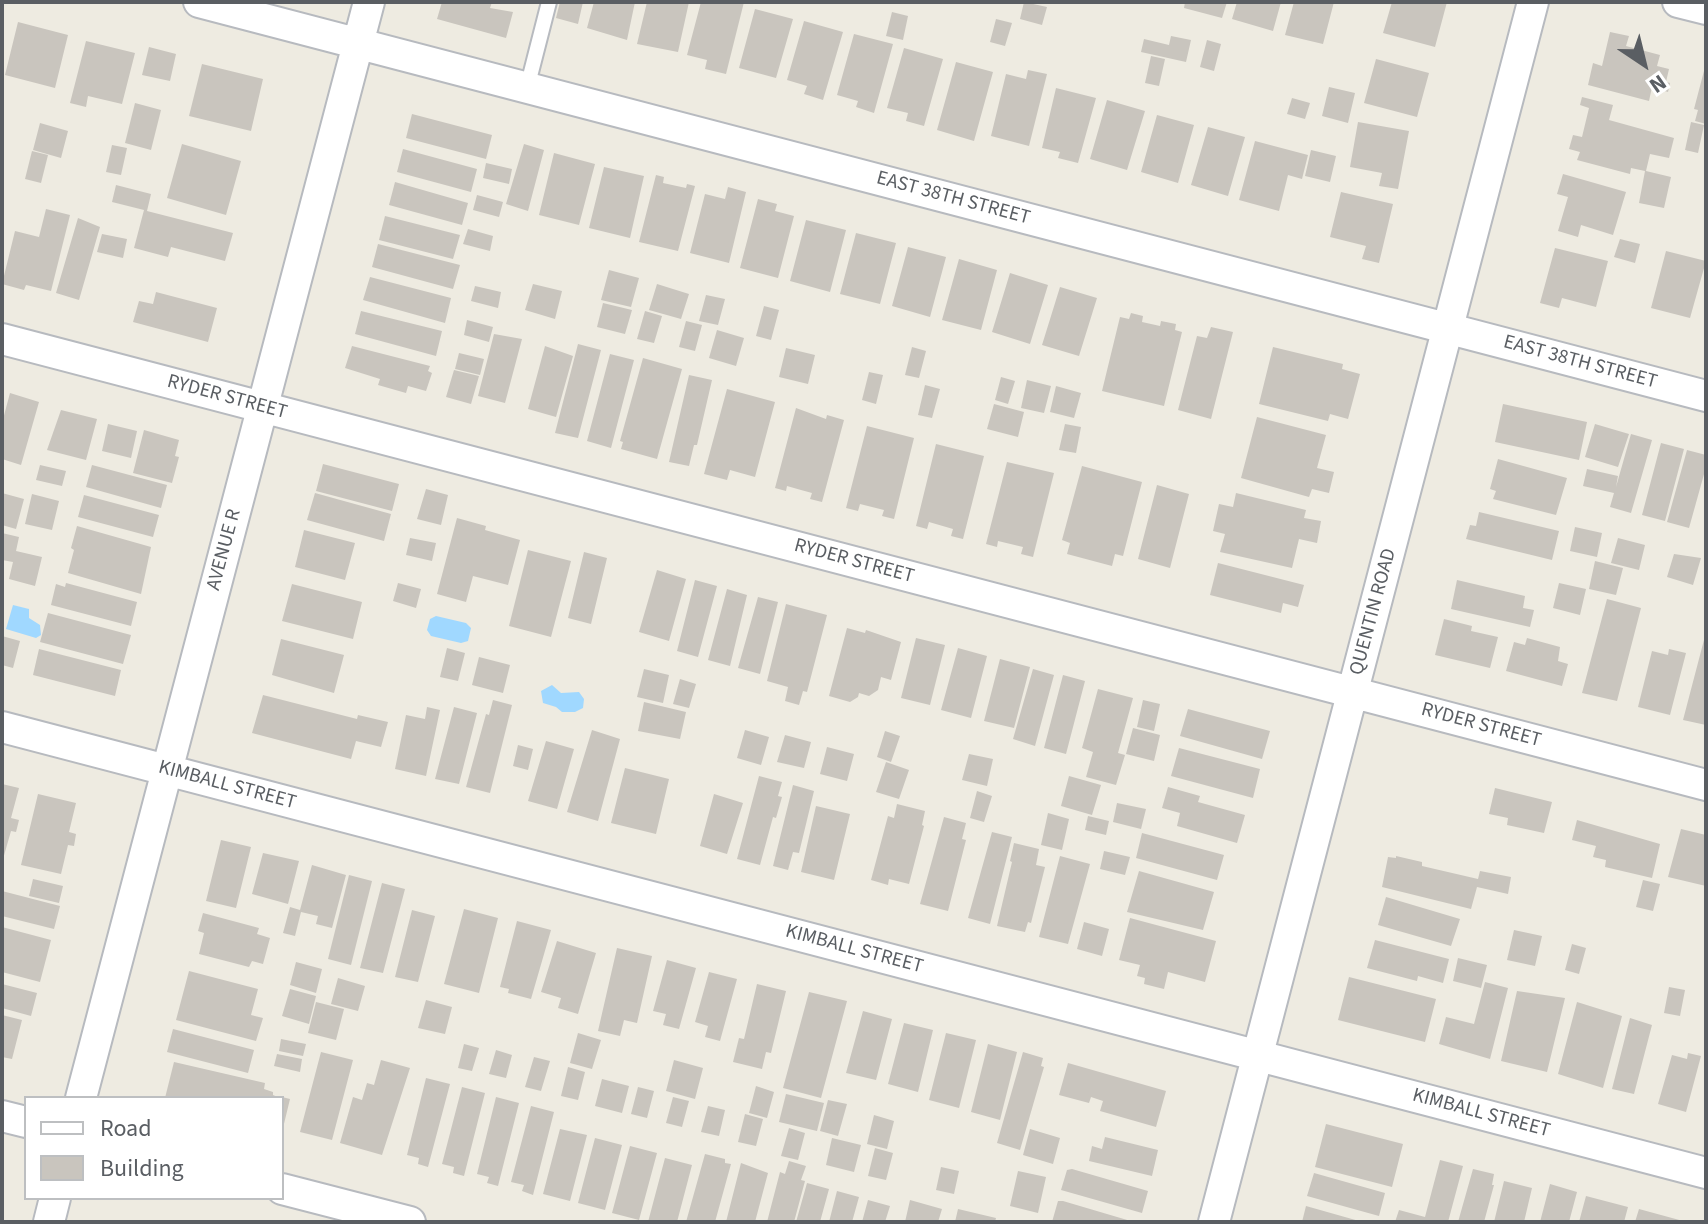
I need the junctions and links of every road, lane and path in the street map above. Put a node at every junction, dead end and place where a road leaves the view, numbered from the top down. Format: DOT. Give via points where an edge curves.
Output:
graph roads {
  1 [pos="199,2"];
  2 [pos="369,2"];
  3 [pos="549,2"];
  4 [pos="1533,2"];
  5 [pos="1678,2"];
  6 [pos="1706,9"];
  7 [pos="358,43"];
  8 [pos="527,88"];
  9 [pos="1448,328"];
  10 [pos="2,339"];
  11 [pos="1706,396"];
  12 [pos="262,407"];
  13 [pos="1353,692"];
  14 [pos="2,727"];
  15 [pos="167,770"];
  16 [pos="1706,785"];
  17 [pos="1257,1055"];
  18 [pos="82,1096"];
  19 [pos="2,1116"];
  20 [pos="24,1122"];
  21 [pos="1706,1173"];
  22 [pos="284,1190"];
  23 [pos="54,1200"];
  24 [pos="49,1222"];
  25 [pos="410,1222"];
  26 [pos="1214,1222"];
  1 -- 7 [label="street, EAST 38TH STREET"];
  2 -- 7 [label="street, AVENUE R"];
  3 -- 8 [label="lane"];
  4 -- 9 [label="street, QUENTIN ROAD"];
  5 -- 6 [label="street"];
  7 -- 8 [label="street, EAST 38TH STREET"];
  7 -- 12 [label="street, AVENUE R"];
  8 -- 9 [label="street, EAST 38TH STREET"];
  9 -- 11 [label="street, EAST 38TH STREET"];
  9 -- 13 [label="street, QUENTIN ROAD"];
  10 -- 12 [label="street, RYDER STREET"];
  12 -- 13 [label="street, RYDER STREET"];
  12 -- 15 [label="street, AVENUE R"];
  13 -- 16 [label="street, RYDER STREET"];
  13 -- 17 [label="street, QUENTIN ROAD"];
  14 -- 15 [label="street, KIMBALL STREET"];
  15 -- 17 [label="street, KIMBALL STREET"];
  15 -- 18 [label="street, AVENUE R"];
  17 -- 21 [label="street, KIMBALL STREET"];
  17 -- 26 [label="street, QUENTIN ROAD"];
  19 -- 20 [label="street"];
  22 -- 25 [label="street"];
  23 -- 24 [label="street"];
}
